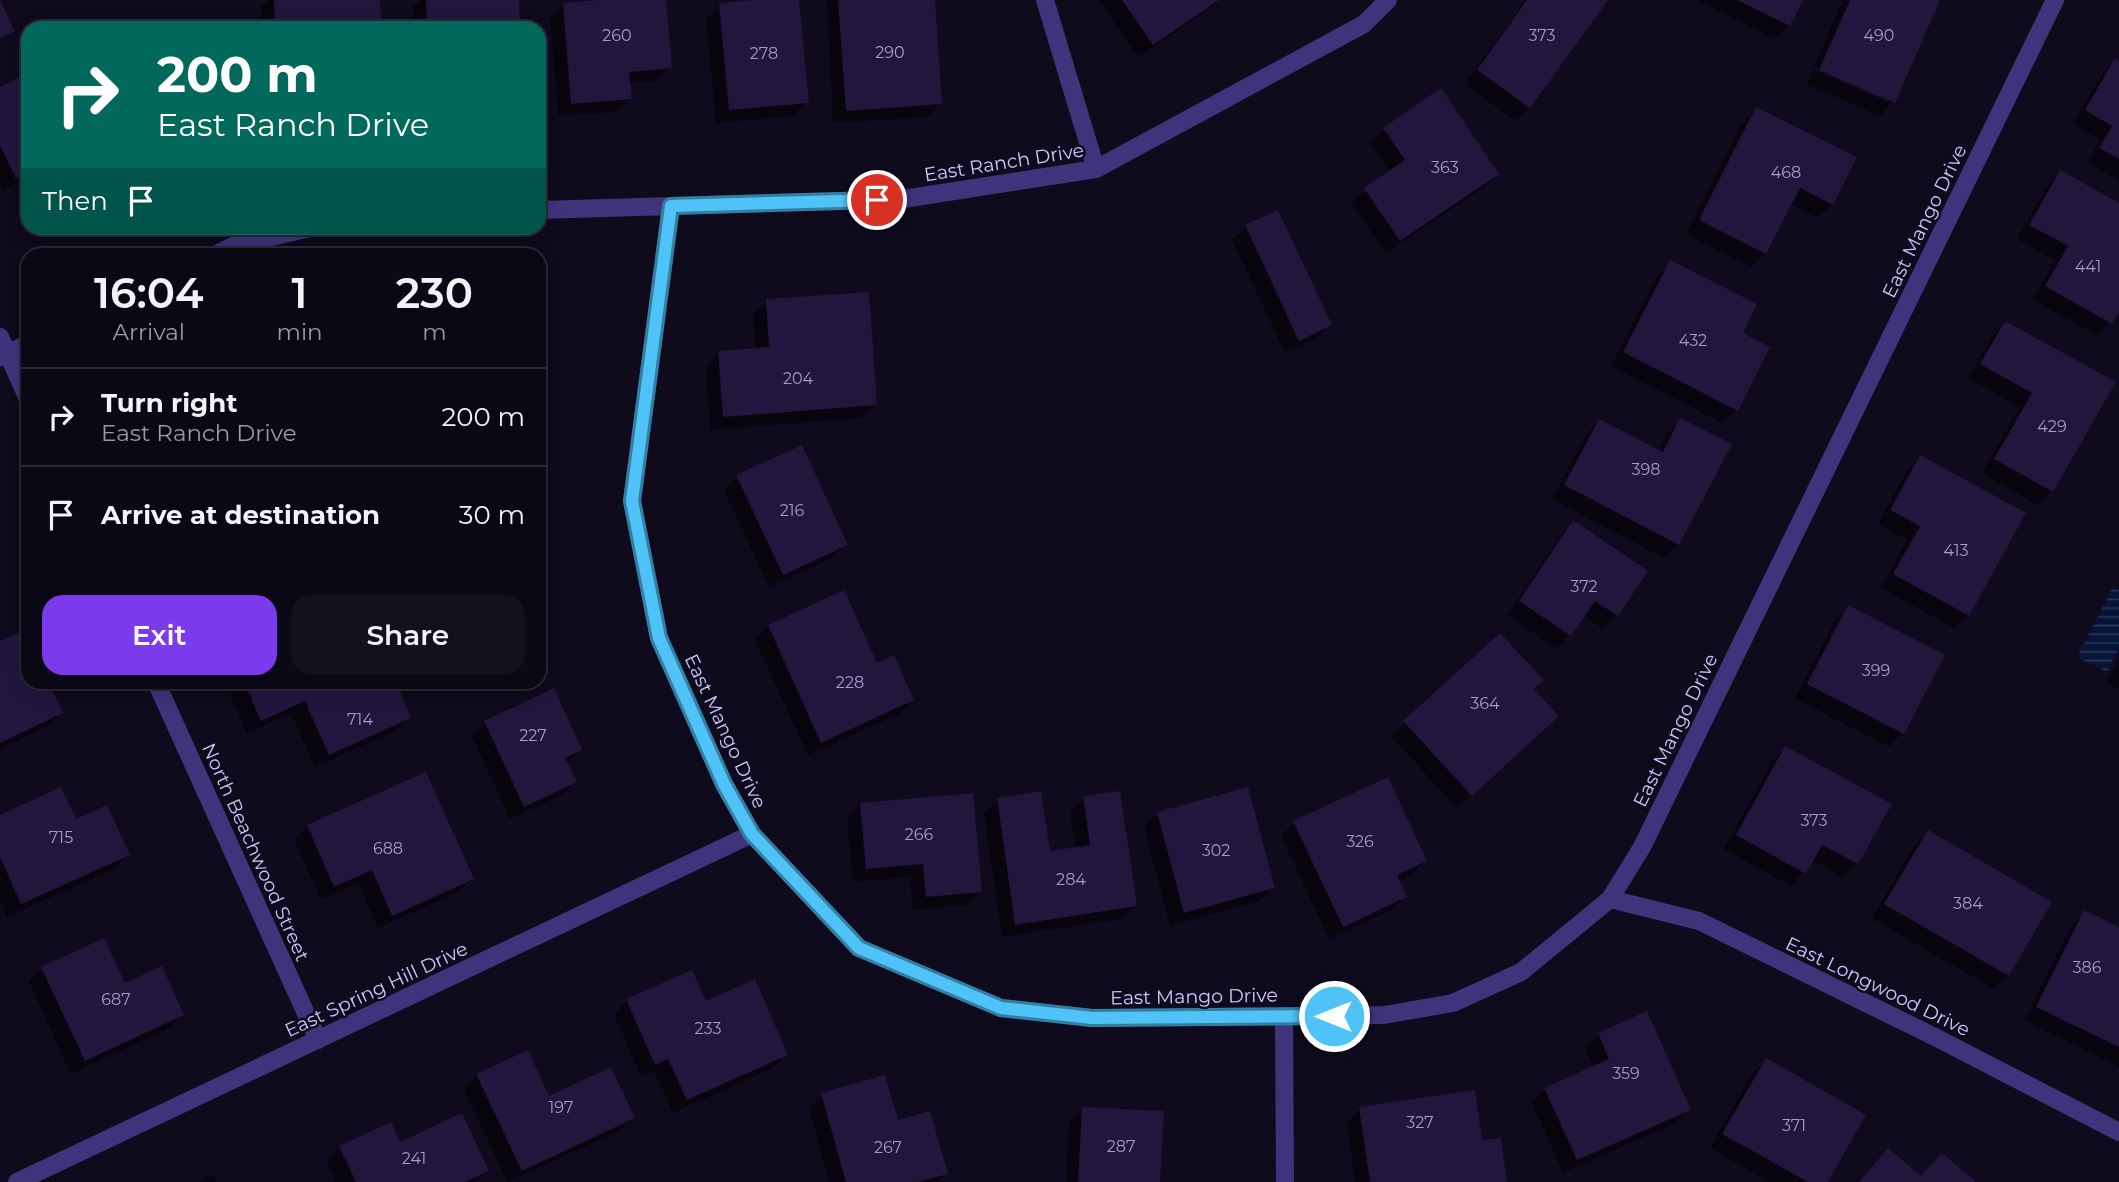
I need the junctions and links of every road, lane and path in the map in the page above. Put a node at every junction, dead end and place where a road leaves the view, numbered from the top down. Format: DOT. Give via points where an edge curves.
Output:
graph roads {
  1 [pos="1045,0"];
  2 [pos="1388,0"];
  3 [pos="2054,0"];
  4 [pos="1096,169"];
  5 [pos="671,206"];
  6 [pos="546,210"];
  7 [pos="280,235"];
  8 [pos="229,248"];
  9 [pos="21,345"];
  10 [pos="2,349"];
  11 [pos="21,386"];
  12 [pos="159,689"];
  13 [pos="752,834"];
  14 [pos="1610,899"];
  15 [pos="1284,1016"];
  16 [pos="318,1040"];
  17 [pos="2119,1132"];
  18 [pos="17,1182"];
  19 [pos="1285,1182"];
  1 -- 4 [label="street"];
  2 -- 4 [label="street, East Ranch Drive" via="1364,24"];
  3 -- 14 [label="street, East Mango Drive" via="1642,847"];
  4 -- 5 [label="street, East Ranch Drive" via="903,200"];
  5 -- 6 [label="street, East Ranch Drive"];
  5 -- 13 [label="street, East Mango Drive" via="632,501 659,638 724,784"];
  7 -- 8 [label="street"];
  9 -- 10 [label="street"];
  10 -- 11 [label="street"];
  12 -- 16 [label="street, North Beachwood Street"];
  13 -- 15 [label="street, East Mango Drive" via="859,948 1001,1008 1092,1018"];
  13 -- 16 [label="street, East Spring Hill Drive"];
  14 -- 15 [label="street, East Mango Drive" via="1521,972 1453,1003 1384,1015"];
  14 -- 17 [label="street, East Longwood Drive" via="1699,920"];
  15 -- 19 [label="street"];
  16 -- 18 [label="street, East Spring Hill Drive"];
}
